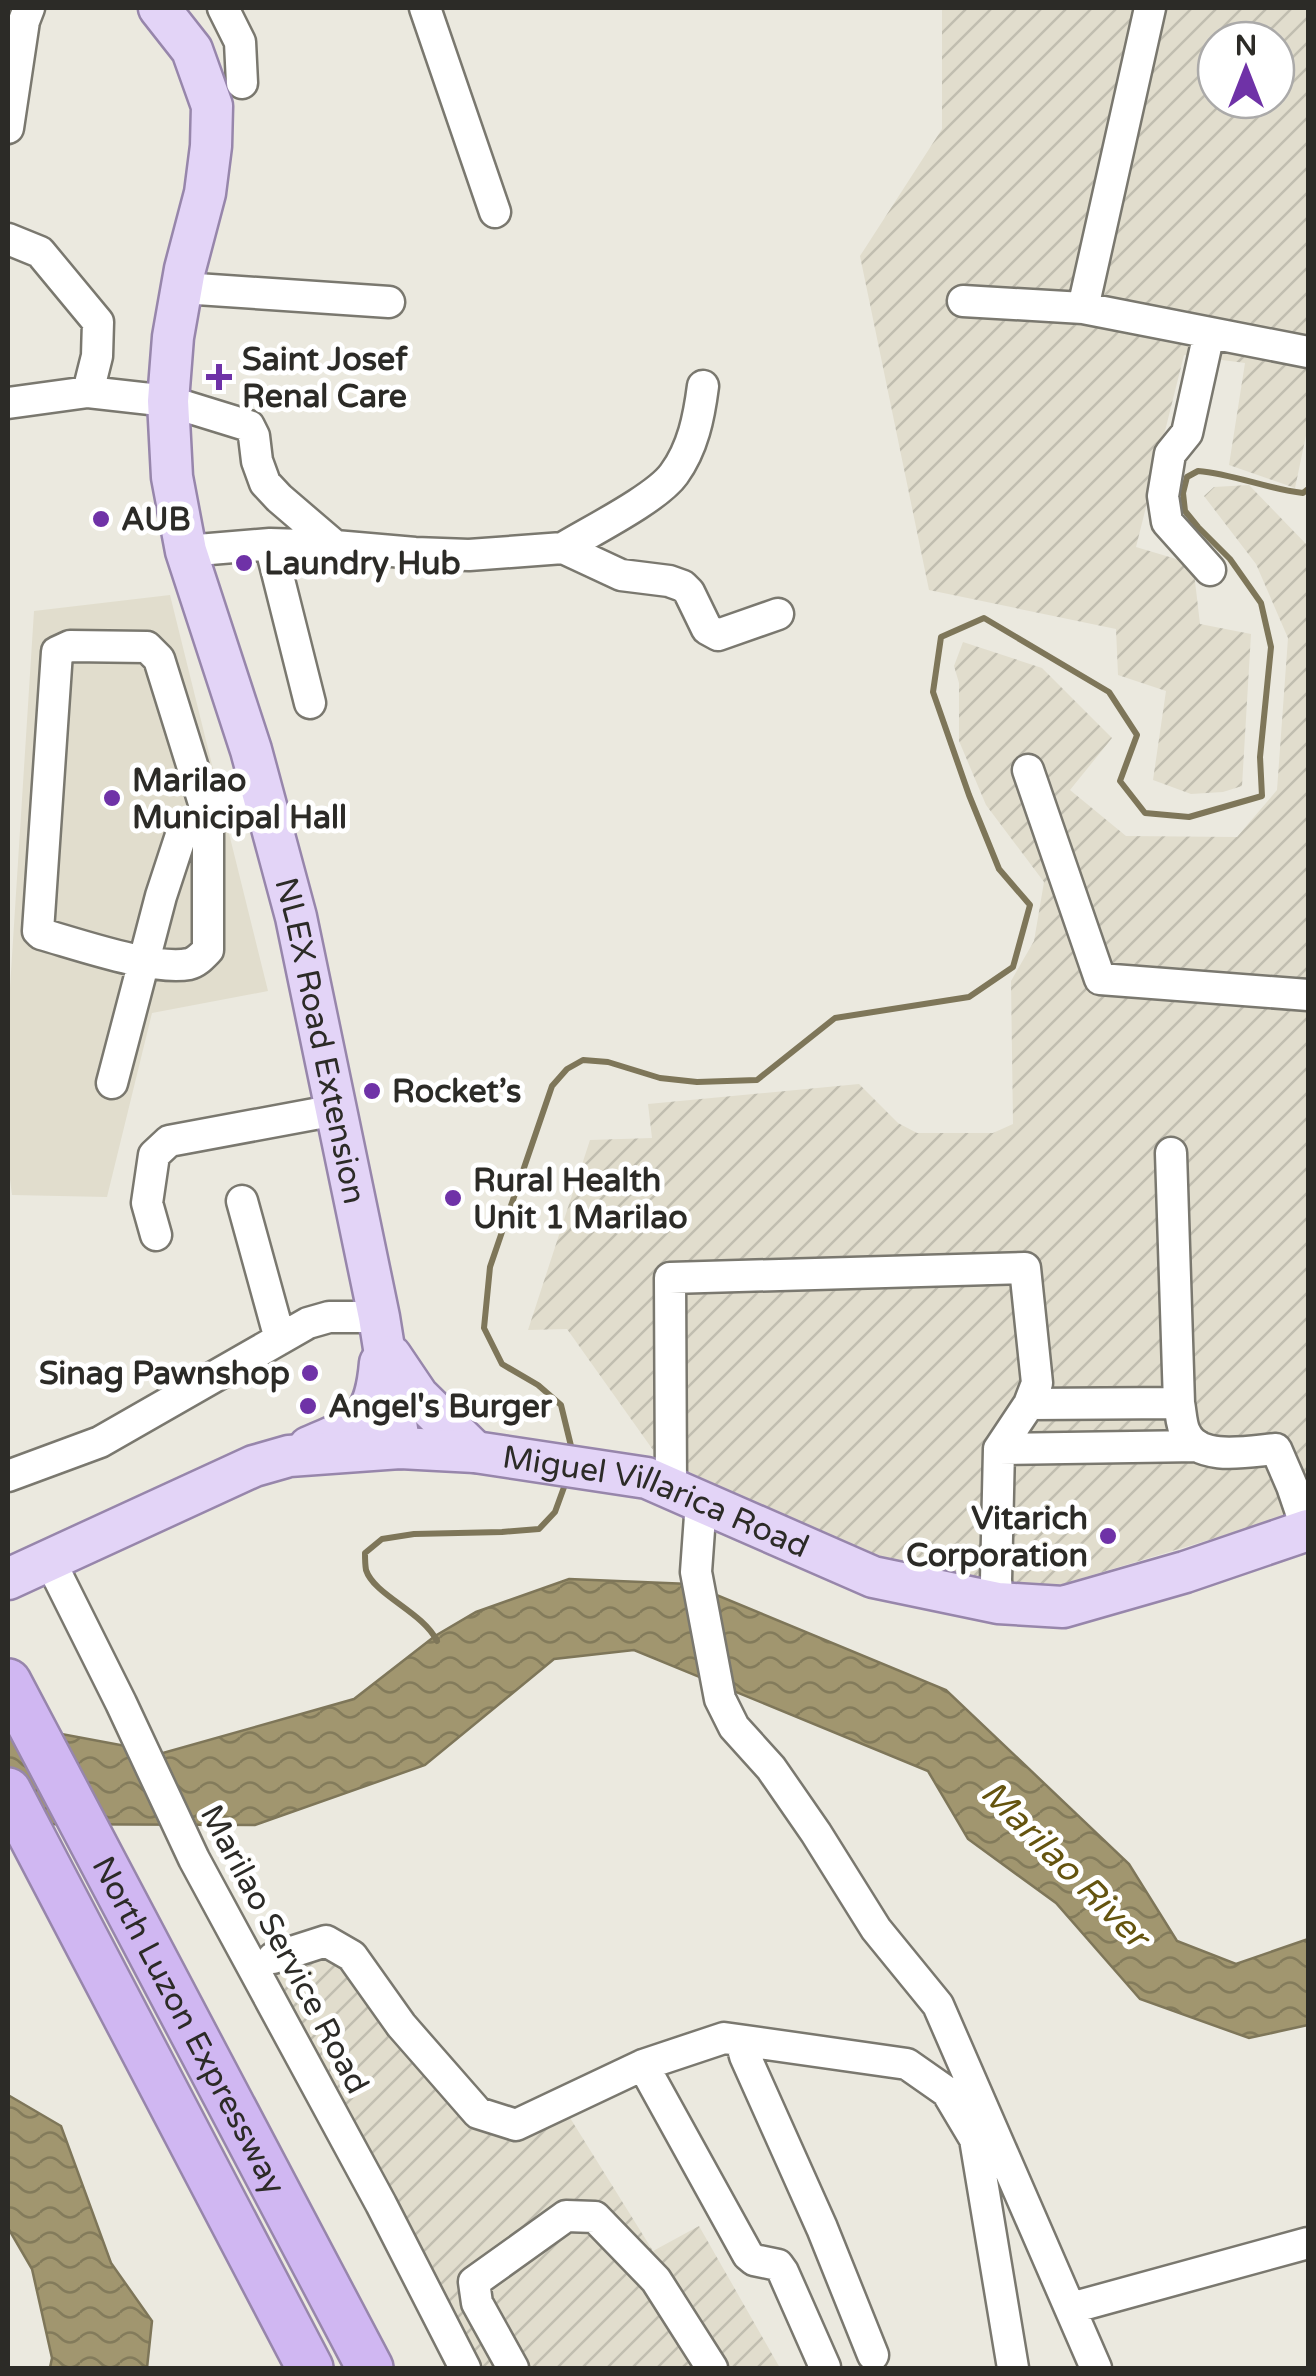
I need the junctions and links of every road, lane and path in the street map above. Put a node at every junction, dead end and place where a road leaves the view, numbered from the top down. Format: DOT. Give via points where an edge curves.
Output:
graph roads {
  1 [pos="30,8"];
  2 [pos="160,8"];
  3 [pos="224,8"];
  4 [pos="425,8"];
  5 [pos="1150,8"];
  6 [pos="242,83"];
  7 [pos="8,128"];
  8 [pos="496,212"];
  9 [pos="8,239"];
  10 [pos="182,288"];
  11 [pos="963,301"];
  12 [pos="388,302"];
  13 [pos="1083,308"];
  14 [pos="1209,334"];
  15 [pos="1308,352"];
  16 [pos="703,386"];
  17 [pos="88,392"];
  18 [pos="168,401"];
  19 [pos="8,403"];
  20 [pos="270,544"];
  21 [pos="335,546"];
  22 [pos="563,548"];
  23 [pos="186,551"];
  24 [pos="1210,570"];
  25 [pos="778,614"];
  26 [pos="310,703"];
  27 [pos="1028,770"];
  28 [pos="262,787"];
  29 [pos="208,816"];
  30 [pos="144,962"];
  31 [pos="1308,995"];
  32 [pos="112,1083"];
  33 [pos="336,1110"];
  34 [pos="1171,1153"];
  35 [pos="242,1201"];
  36 [pos="156,1235"];
  37 [pos="381,1328"];
  38 [pos="280,1338"];
  39 [pos="1179,1403"];
  40 [pos="1029,1404"];
  41 [pos="1198,1446"];
  42 [pos="400,1448"];
  43 [pos="999,1449"];
  44 [pos="476,1452"];
  45 [pos="289,1456"];
  46 [pos="8,1476"];
  47 [pos="686,1495"];
  48 [pos="1308,1530"];
  49 [pos="25,1570"];
  50 [pos="998,1603"];
  51 [pos="8,1682"];
  52 [pos="8,1791"];
  53 [pos="273,1958"];
  54 [pos="741,2041"];
  55 [pos="643,2065"];
  56 [pos="1308,2243"];
  57 [pos="1071,2308"];
  58 [pos="874,2355"];
  59 [pos="825,2366"];
  60 [pos="310,2368"];
  61 [pos="370,2368"];
  62 [pos="464,2368"];
  63 [pos="513,2368"];
  64 [pos="712,2368"];
  65 [pos="1014,2368"];
  66 [pos="1096,2368"];
  1 -- 7 [label="street"];
  2 -- 10 [label="main road, NLEX Road Extension" via="192,50 212,106 205,193"];
  3 -- 6 [label="street" via="240,42"];
  4 -- 8 [label="street"];
  5 -- 13 [label="street"];
  9 -- 17 [label="street" via="40,252 98,322"];
  10 -- 12 [label="street"];
  10 -- 18 [label="main road, NLEX Road Extension"];
  11 -- 13 [label="street"];
  13 -- 14 [label="street"];
  14 -- 15 [label="street"];
  14 -- 24 [label="street" via="1187,433 1170,454 1164,496 1168,522"];
  16 -- 22 [label="street" via="698,420 672,478"];
  17 -- 18 [label="street"];
  17 -- 19 [label="street"];
  18 -- 21 [label="street" via="250,426 266,483"];
  18 -- 23 [label="main road, NLEX Road Extension" via="172,477"];
  20 -- 21 [label="street"];
  20 -- 23 [label="street"];
  20 -- 26 [label="street"];
  21 -- 22 [label="street" via="469,555"];
  22 -- 25 [label="street" via="620,575 683,586 707,629 718,635"];
  23 -- 28 [label="main road, NLEX Road Extension"];
  27 -- 31 [label="street" via="1100,979"];
  28 -- 29 [label="street"];
  28 -- 33 [label="main road, NLEX Road Extension"];
  29 -- 30 [label="street" via="184,829"];
  29 -- 30 [label="street" via="208,950 186,964"];
  29 -- 30 [label="street" via="159,659 147,647 70,646 57,652 37,926 41,934"];
  30 -- 32 [label="street"];
  33 -- 36 [label="street" via="168,1141 154,1155 147,1203"];
  33 -- 37 [label="main road, NLEX Road Extension"];
  34 -- 39 [label="street"];
  35 -- 38 [label="street"];
  37 -- 38 [label="street" via="330,1317"];
  37 -- 42 [label="main road, NLEX Road Extension"];
  37 -- 44 [label="main road" via="418,1396"];
  37 -- 45 [label="main road" via="378,1387 368,1415"];
  38 -- 46 [label="street" via="100,1442"];
  39 -- 40 [label="street"];
  39 -- 41 [label="street" via="1186,1436"];
  40 -- 43 [label="street"];
  40 -- 47 [label="street" via="1037,1383 1025,1268 670,1278"];
  41 -- 43 [label="street"];
  41 -- 48 [label="street" via="1211,1453 1276,1449"];
  42 -- 44 [label="main road, Miguel Villarica Road"];
  42 -- 45 [label="main road, Miguel Villarica Road"];
  43 -- 50 [label="street"];
  44 -- 47 [label="main road, Miguel Villarica Road" via="648,1478"];
  45 -- 49 [label="main road, Miguel Villarica Road"];
  47 -- 50 [label="main road, Miguel Villarica Road" via="874,1577"];
  47 -- 57 [label="street" via="720,1700 876,1929 938,2005"];
  48 -- 50 [label="main road, Miguel Villarica Road" via="1063,1607"];
  49 -- 62 [label="street, Marilao Service Road" via="122,1703 194,1859"];
  51 -- 61 [label="highway, North Luzon Expressway"];
  52 -- 60 [label="highway, North Luzon Expressway"];
  53 -- 55 [label="street" via="326,1941 352,1956 401,2026 478,2113 516,2125"];
  54 -- 55 [label="street" via="724,2038"];
  54 -- 58 [label="street"];
  54 -- 65 [label="street" via="907,2064 948,2092 975,2139"];
  55 -- 59 [label="street" via="748,2255 783,2272"];
  56 -- 57 [label="street"];
  57 -- 66 [label="street"];
  63 -- 64 [label="street" via="477,2304 474,2282 566,2216 595,2218 656,2280"];
}
